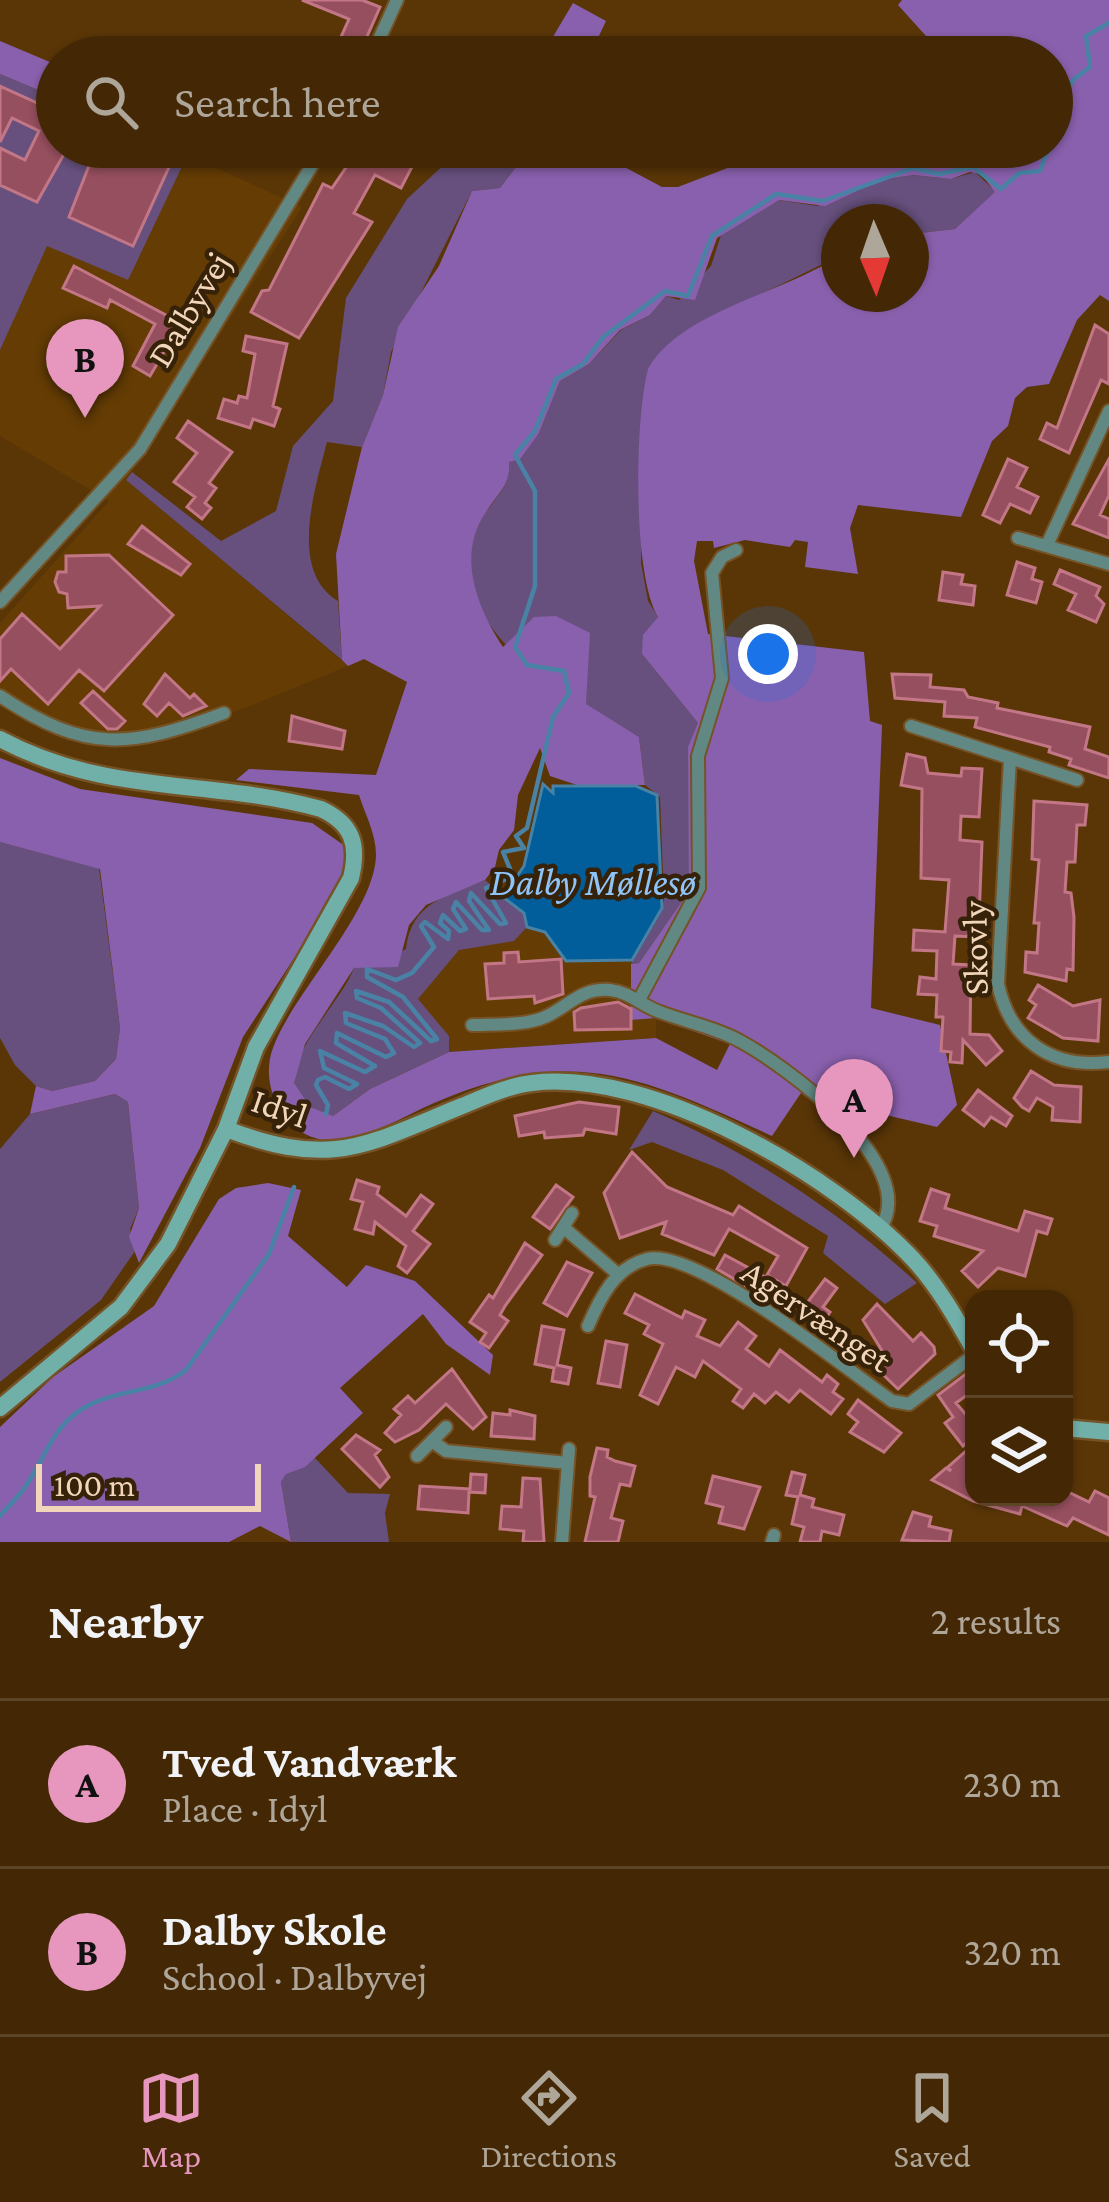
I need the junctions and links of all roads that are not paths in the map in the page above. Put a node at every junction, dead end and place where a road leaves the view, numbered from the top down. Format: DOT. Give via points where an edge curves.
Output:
graph roads {
  1 [pos="397,0"];
  2 [pos="381,36"];
  3 [pos="310,168"];
  4 [pos="1108,411"];
  5 [pos="1018,538"];
  6 [pos="1047,545"];
  7 [pos="736,550"];
  8 [pos="1109,564"];
  9 [pos="0,602"];
  10 [pos="0,697"];
  11 [pos="224,713"];
  12 [pos="910,726"];
  13 [pos="0,739"];
  14 [pos="1010,758"];
  15 [pos="1077,780"];
  16 [pos="639,1000"];
  17 [pos="472,1025"];
  18 [pos="1109,1061"];
  19 [pos="226,1129"];
  20 [pos="572,1213"];
  21 [pos="880,1228"];
  22 [pos="619,1275"];
  23 [pos="588,1326"];
  24 [pos="965,1338"];
  25 [pos="965,1360"];
  26 [pos="0,1408"];
  27 [pos="446,1427"];
  28 [pos="1073,1428"];
  29 [pos="1109,1432"];
  30 [pos="432,1441"];
  31 [pos="417,1456"];
  32 [pos="562,1542"];
  1 -- 2 [label="street"];
  3 -- 9 [label="street, Dalbyvej" via="140,449"];
  4 -- 6 [label="street"];
  5 -- 6 [label="street"];
  6 -- 8 [label="street"];
  7 -- 16 [label="street" via="712,573 722,678 698,756 700,888"];
  10 -- 11 [label="street" via="44,725 103,742 157,738"];
  12 -- 14 [label="street"];
  13 -- 19 [label="street, Idyl" via="117,782 306,805 346,825 356,847 352,878 256,1047"];
  14 -- 15 [label="street"];
  14 -- 18 [label="street, Skovly" via="1003,1006 1030,1044 1076,1063"];
  16 -- 17 [label="street" via="592,991 540,1019"];
  16 -- 21 [label="street" via="776,1061 842,1117 885,1187"];
  19 -- 21 [label="street, Idyl" via="292,1150 333,1153 500,1090 597,1085 652,1097 738,1133"];
  19 -- 26 [label="street" via="142,1283"];
  20 -- 22 [label="street" via="559,1234"];
  21 -- 24 [label="street, Idyl" via="929,1279"];
  22 -- 23 [label="street"];
  22 -- 25 [label="street, Agervænget" via="650,1258 681,1263 763,1307 892,1401 908,1404"];
  27 -- 30 [label="street"];
  28 -- 29 [label="street"];
  30 -- 31 [label="street"];
  30 -- 32 [label="street" via="446,1450 568,1456"];
}
